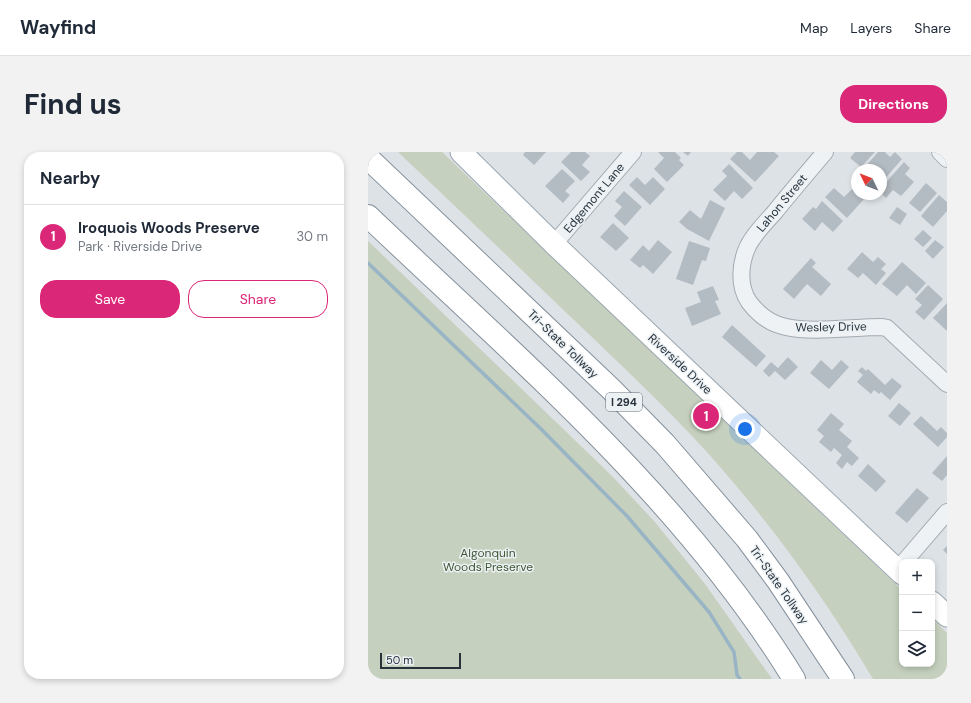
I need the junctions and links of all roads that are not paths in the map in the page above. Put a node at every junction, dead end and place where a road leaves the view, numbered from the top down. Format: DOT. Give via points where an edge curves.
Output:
graph roads {
  1 [pos="461,152"];
  2 [pos="633,152"];
  3 [pos="825,152"];
  4 [pos="940,152"];
  5 [pos="368,158"];
  6 [pos="947,159"];
  7 [pos="368,216"];
  8 [pos="554,244"];
  9 [pos="744,257"];
  10 [pos="947,384"];
  11 [pos="947,512"];
  12 [pos="909,559"];
  13 [pos="899,564"];
  14 [pos="935,605"];
  15 [pos="947,616"];
  16 [pos="794,679"];
  17 [pos="843,679"];
  1 -- 8 [label="main road, Riverside Drive"];
  2 -- 8 [label="street, Edgemont Lane"];
  3 -- 9 [label="street, Lahon Street" via="756,234 748,245"];
  4 -- 6 [label="street"];
  5 -- 17 [label="highway, Tri-State Tollway / I 294" via="665,444 778,580"];
  7 -- 16 [label="highway" via="623,460 708,558 757,623"];
  8 -- 13 [label="main road, Riverside Drive"];
  9 -- 10 [label="street, Wesley Drive" via="741,270 747,299 764,318 775,324 797,329 887,328"];
  11 -- 12 [label="street"];
  14 -- 15 [label="main road"];
}
